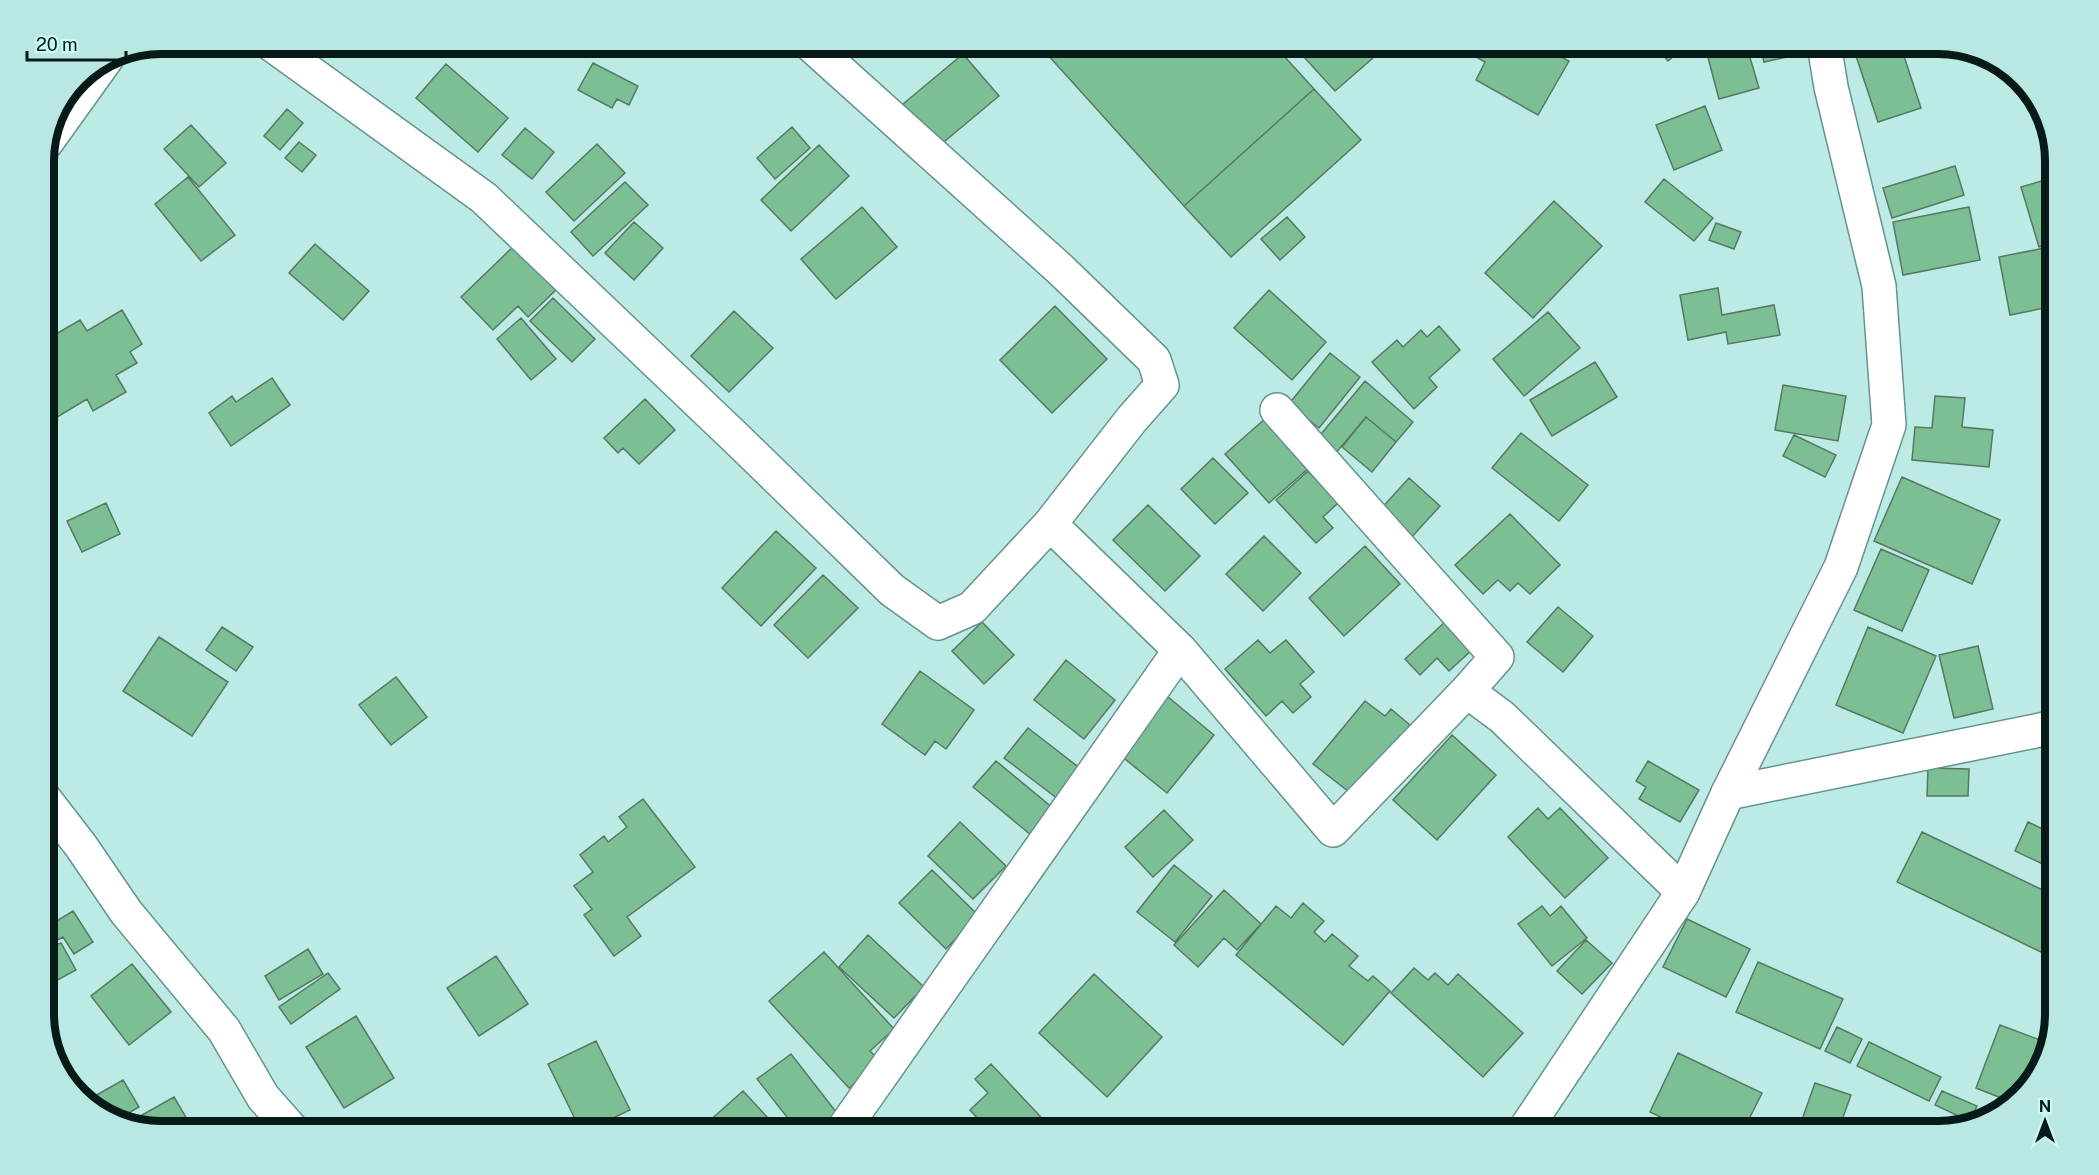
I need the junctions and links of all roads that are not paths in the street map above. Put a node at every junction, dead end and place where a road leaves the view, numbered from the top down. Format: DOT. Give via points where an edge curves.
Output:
graph roads {
  1 [pos="285,54"];
  2 [pos="821,54"];
  3 [pos="1826,54"];
  4 [pos="92,78"];
  5 [pos="62,121"];
  6 [pos="1277,410"];
  7 [pos="1050,524"];
  8 [pos="1180,650"];
  9 [pos="1467,691"];
  10 [pos="2045,730"];
  11 [pos="1728,793"];
  12 [pos="54,811"];
  13 [pos="1683,892"];
  14 [pos="285,1121"];
  15 [pos="849,1121"];
  16 [pos="1531,1121"];
  1 -- 7 [label="street" via="484,198 892,590 938,623 972,608"];
  2 -- 7 [label="street" via="1053,262 1154,360 1162,385"];
  3 -- 11 [label="street" via="1879,286 1889,425 1841,567"];
  4 -- 5 [label="street"];
  6 -- 9 [label="street" via="1497,657"];
  7 -- 8 [label="street"];
  8 -- 9 [label="street" via="1333,830"];
  8 -- 15 [label="street"];
  9 -- 13 [label="street" via="1502,717"];
  10 -- 11 [label="street"];
  11 -- 13 [label="street"];
  12 -- 14 [label="street" via="126,912 224,1030 264,1096"];
  13 -- 16 [label="street"];
}
